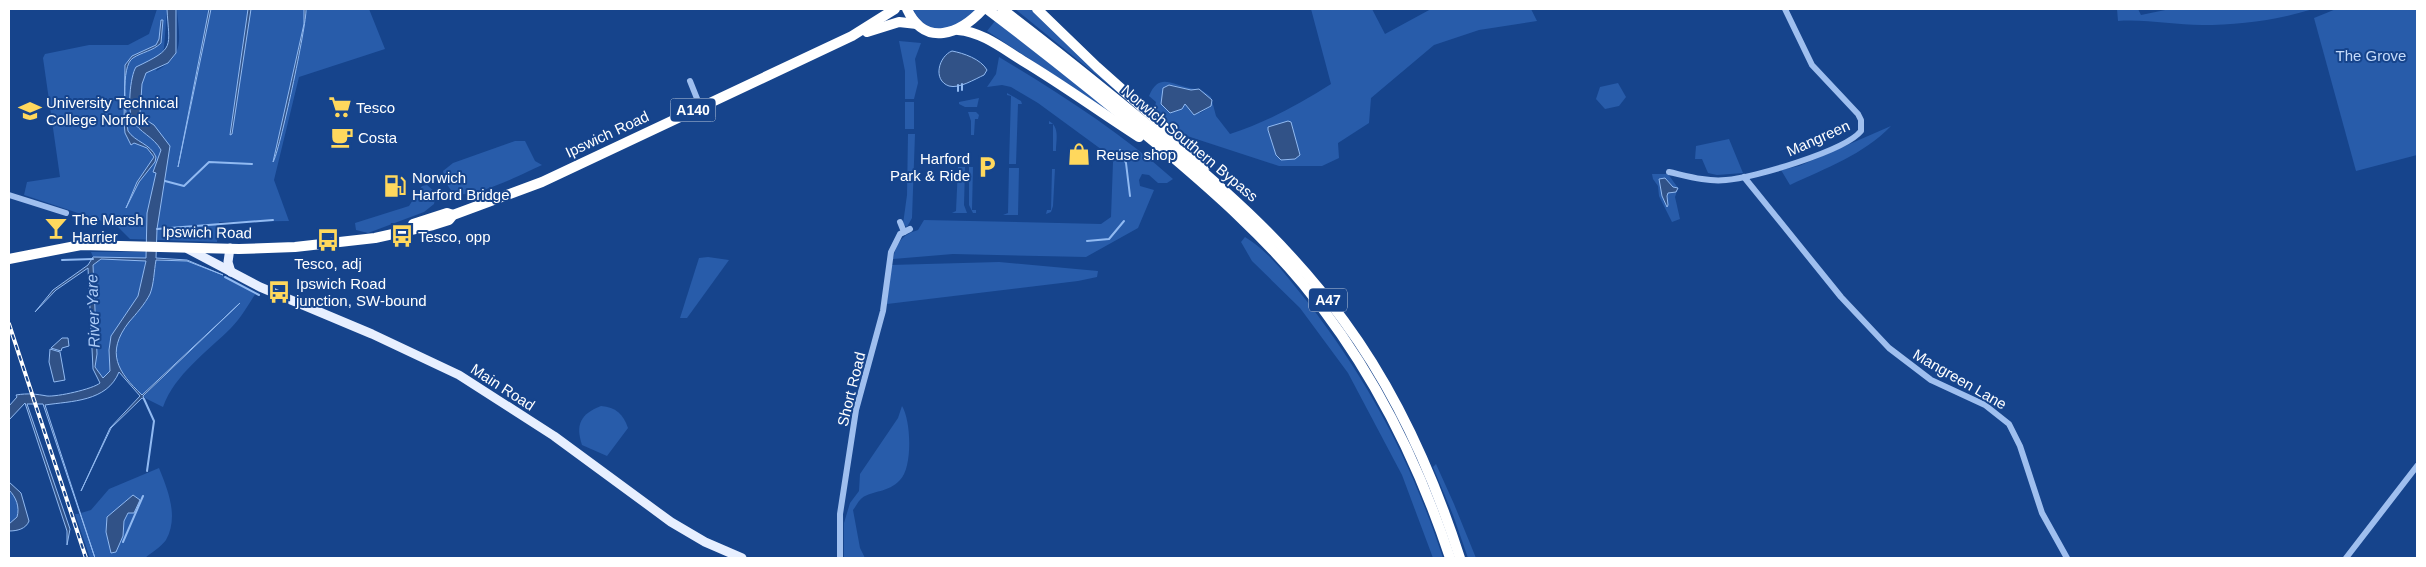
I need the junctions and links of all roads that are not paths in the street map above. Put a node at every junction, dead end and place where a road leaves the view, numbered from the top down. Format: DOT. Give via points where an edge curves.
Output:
graph roads {
  1 [pos="895,9"];
  2 [pos="907,9"];
  3 [pos="985,9"];
  4 [pos="1037,9"];
  5 [pos="1785,9"];
  6 [pos="1002,13"];
  7 [pos="917,24"];
  8 [pos="958,30"];
  9 [pos="852,36"];
  10 [pos="690,81"];
  11 [pos="700,106"];
  12 [pos="1669,172"];
  13 [pos="1744,178"];
  14 [pos="9,195"];
  15 [pos="66,213"];
  16 [pos="900,222"];
  17 [pos="1258,234"];
  18 [pos="183,247"];
  19 [pos="226,248"];
  20 [pos="9,259"];
  21 [pos="228,270"];
  22 [pos="1324,294"];
  23 [pos="2417,466"];
  24 [pos="742,558"];
  25 [pos="840,558"];
  26 [pos="1450,558"];
  27 [pos="1460,558"];
  28 [pos="2067,558"];
  29 [pos="2346,558"];
  1 -- 9 [label="highway, Ipswich Road / A140"];
  2 -- 7 [label="highway"];
  3 -- 6 [label="highway, Norwich Southern Bypass / A47"];
  3 -- 8 [label="highway"];
  4 -- 22 [label="highway, A47" via="1255,210 1294,253"];
  5 -- 13 [label="street, Mangreen" via="1812,65 1858,114 1861,132 1816,155"];
  6 -- 17 [label="highway, Norwich Southern Bypass / A47" via="1222,199"];
  6 -- 22 [label="highway, Norwich Southern Bypass / A47" via="1158,133 1239,202"];
  7 -- 8 [label="highway" via="939,33"];
  7 -- 9 [label="highway, Ipswich Road / A140" via="899,22"];
  8 -- 17 [label="highway, A47" via="969,31 988,40 1074,92 1177,165"];
  9 -- 11 [label="highway, Ipswich Road / A140"];
  10 -- 11 [label="street"];
  11 -- 19 [label="highway, Ipswich Road / A140" via="534,185 453,215 447,212 375,238 295,247"];
  12 -- 13 [label="street, Mangreen" via="1700,179"];
  13 -- 28 [label="street, Mangreen Lane" via="1841,297 1889,348 1924,376 1985,405 2009,424 2045,518"];
  14 -- 15 [label="street"];
  16 -- 25 [label="street, Short Road" via="907,230 895,239 890,252 883,311 856,410 840,514"];
  17 -- 26 [label="highway, Norwich Southern Bypass / A47" via="1336,327 1376,390 1418,470"];
  18 -- 19 [label="highway, Ipswich Road / A140"];
  18 -- 20 [label="highway, Ipswich Road / A140" via="76,245"];
  18 -- 21 [label="main road, Main Road"];
  19 -- 21 [label="main road"];
  21 -- 24 [label="main road, Main Road" via="459,375 554,436 671,522"];
  22 -- 27 [label="highway, Norwich Southern Bypass / A47" via="1366,353 1405,422 1438,493"];
  23 -- 29 [label="street"];
}
